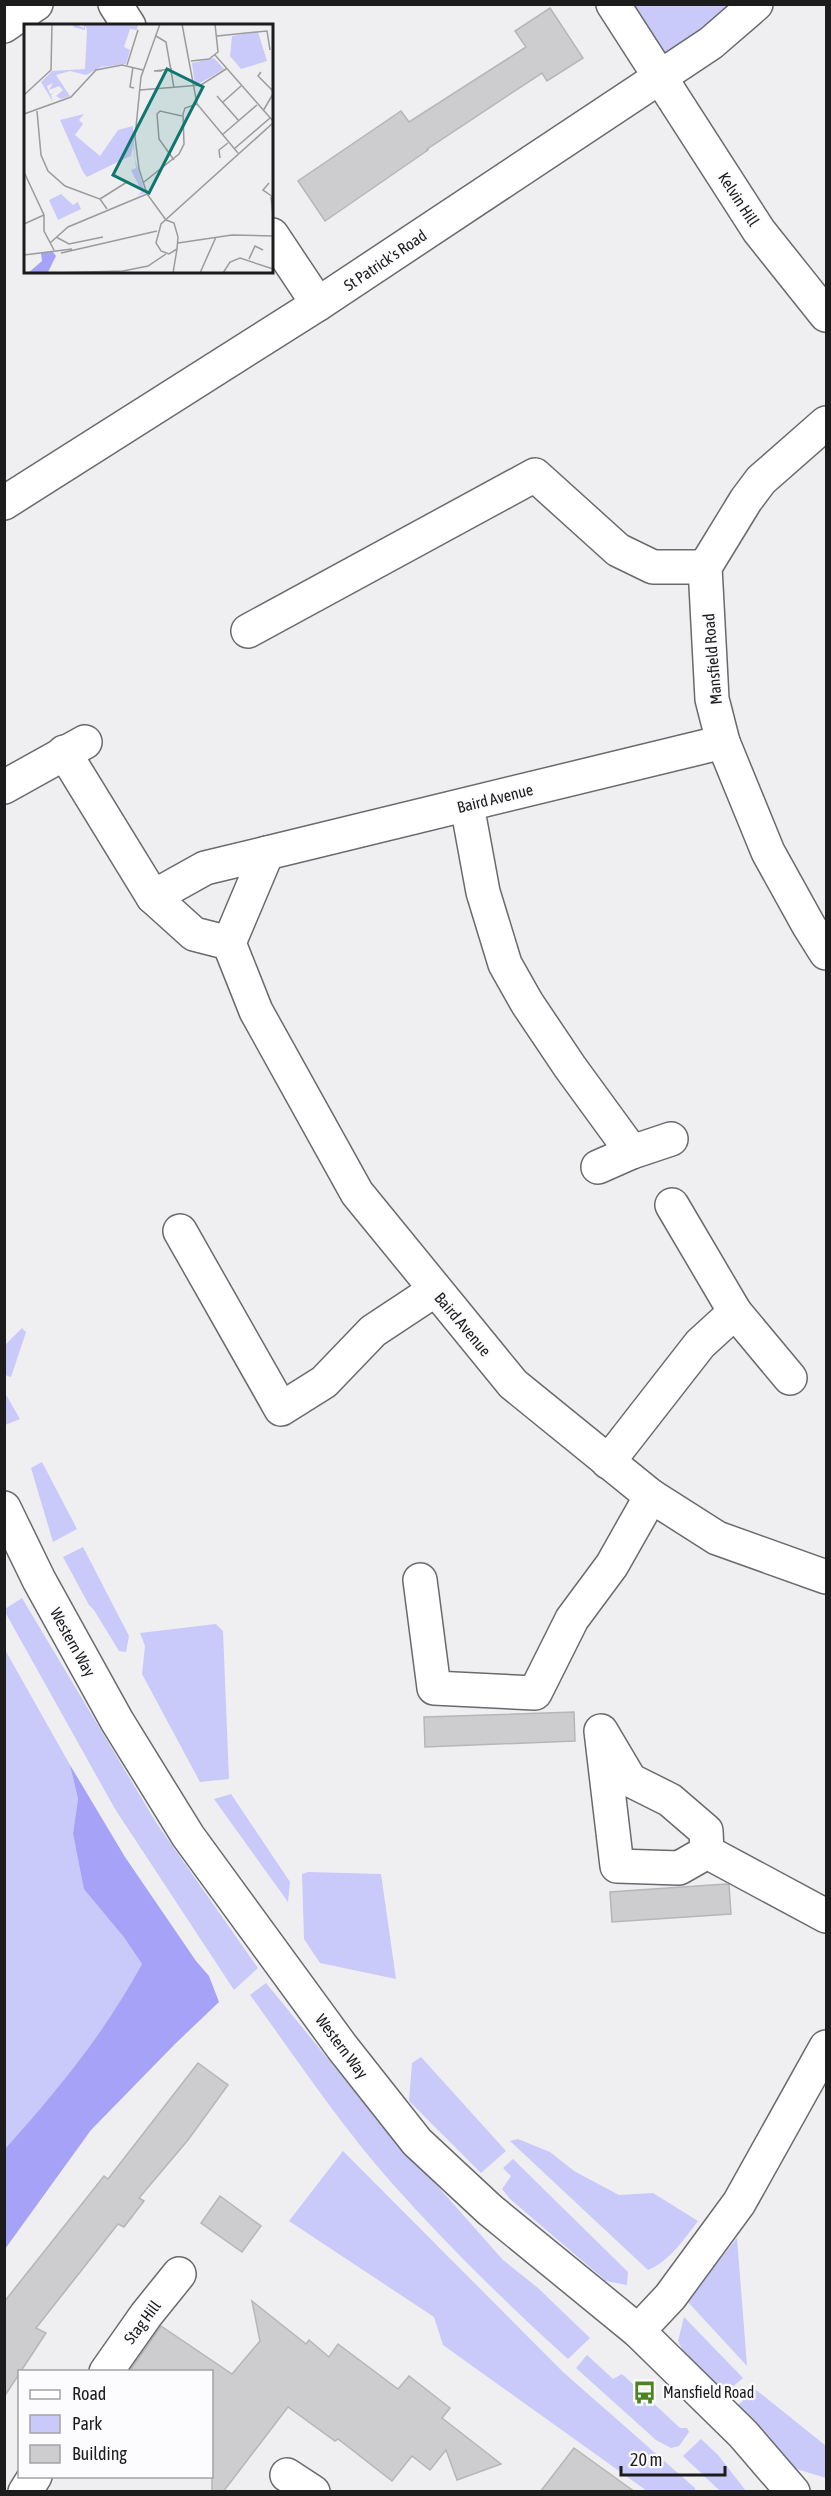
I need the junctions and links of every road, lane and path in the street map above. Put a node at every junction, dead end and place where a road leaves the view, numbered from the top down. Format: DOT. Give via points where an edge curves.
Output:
graph roads {
  1 [pos="36,4"];
  2 [pos="115,4"];
  3 [pos="613,4"];
  4 [pos="756,4"];
  5 [pos="128,24"];
  6 [pos="4,26"];
  7 [pos="660,77"];
  8 [pos="273,236"];
  9 [pos="318,304"];
  10 [pos="826,315"];
  11 [pos="826,423"];
  12 [pos="4,503"];
  13 [pos="705,567"];
  14 [pos="248,631"];
  15 [pos="723,742"];
  16 [pos="4,787"];
  17 [pos="467,805"];
  18 [pos="267,853"];
  19 [pos="153,897"];
  20 [pos="229,943"];
  21 [pos="826,953"];
  22 [pos="671,1139"];
  23 [pos="632,1152"];
  24 [pos="598,1167"];
  25 [pos="672,1204"];
  26 [pos="180,1231"];
  27 [pos="435,1290"];
  28 [pos="735,1312"];
  29 [pos="790,1378"];
  30 [pos="609,1462"];
  31 [pos="651,1496"];
  32 [pos="4,1508"];
  33 [pos="826,1577"];
  34 [pos="420,1580"];
  35 [pos="707,1852"];
  36 [pos="826,1916"];
  37 [pos="826,2047"];
  38 [pos="179,2274"];
  39 [pos="638,2331"];
  40 [pos="107,2370"];
  41 [pos="34,2478"];
  42 [pos="25,2492"];
  43 [pos="794,2492"];
  1 -- 6 [label="street"];
  2 -- 5 [label="street"];
  3 -- 7 [label="street, Kelvin Hill"];
  4 -- 7 [label="street, St Patrick's Road" via="711,43"];
  7 -- 9 [label="street, St Patrick's Road"];
  7 -- 10 [label="street, Kelvin Hill" via="759,231"];
  8 -- 9 [label="street"];
  9 -- 12 [label="street, St Patrick's Road"];
  11 -- 13 [label="street" via="761,480"];
  13 -- 14 [label="street" via="653,567 618,550 535,475"];
  13 -- 15 [label="street, Mansfield Road" via="712,699"];
  15 -- 17 [label="street, Baird Avenue"];
  15 -- 21 [label="street, Mansfield Road" via="768,852"];
  16 -- 19 [label="street" via="75,747"];
  17 -- 18 [label="street, Baird Avenue"];
  17 -- 23 [label="street" via="483,892 505,964 570,1067"];
  18 -- 19 [label="street, Baird Avenue" via="205,868"];
  18 -- 20 [label="street"];
  19 -- 20 [label="street" via="194,934"];
  20 -- 27 [label="street, Baird Avenue" via="256,1011 357,1193"];
  22 -- 23 [label="street"];
  23 -- 24 [label="street"];
  25 -- 28 [label="street"];
  26 -- 27 [label="street" via="281,1409 324,1382 373,1331"];
  27 -- 30 [label="street, Baird Avenue" via="513,1384"];
  28 -- 29 [label="street"];
  28 -- 30 [label="street" via="700,1344"];
  30 -- 31 [label="street, Baird Avenue"];
  31 -- 33 [label="street, Baird Avenue" via="717,1538"];
  31 -- 34 [label="street" via="612,1565 572,1619 535,1693 434,1688"];
  32 -- 39 [label="street, Western Way" via="112,1711 188,1836 342,2047 417,2142 490,2210"];
  35 -- 36 [label="street"];
  37 -- 39 [label="street" via="739,2203 670,2297"];
  38 -- 40 [label="street, Stag Hill"];
  39 -- 43 [label="street, Western Way" via="742,2434"];
  41 -- 42 [label="street"];
}
